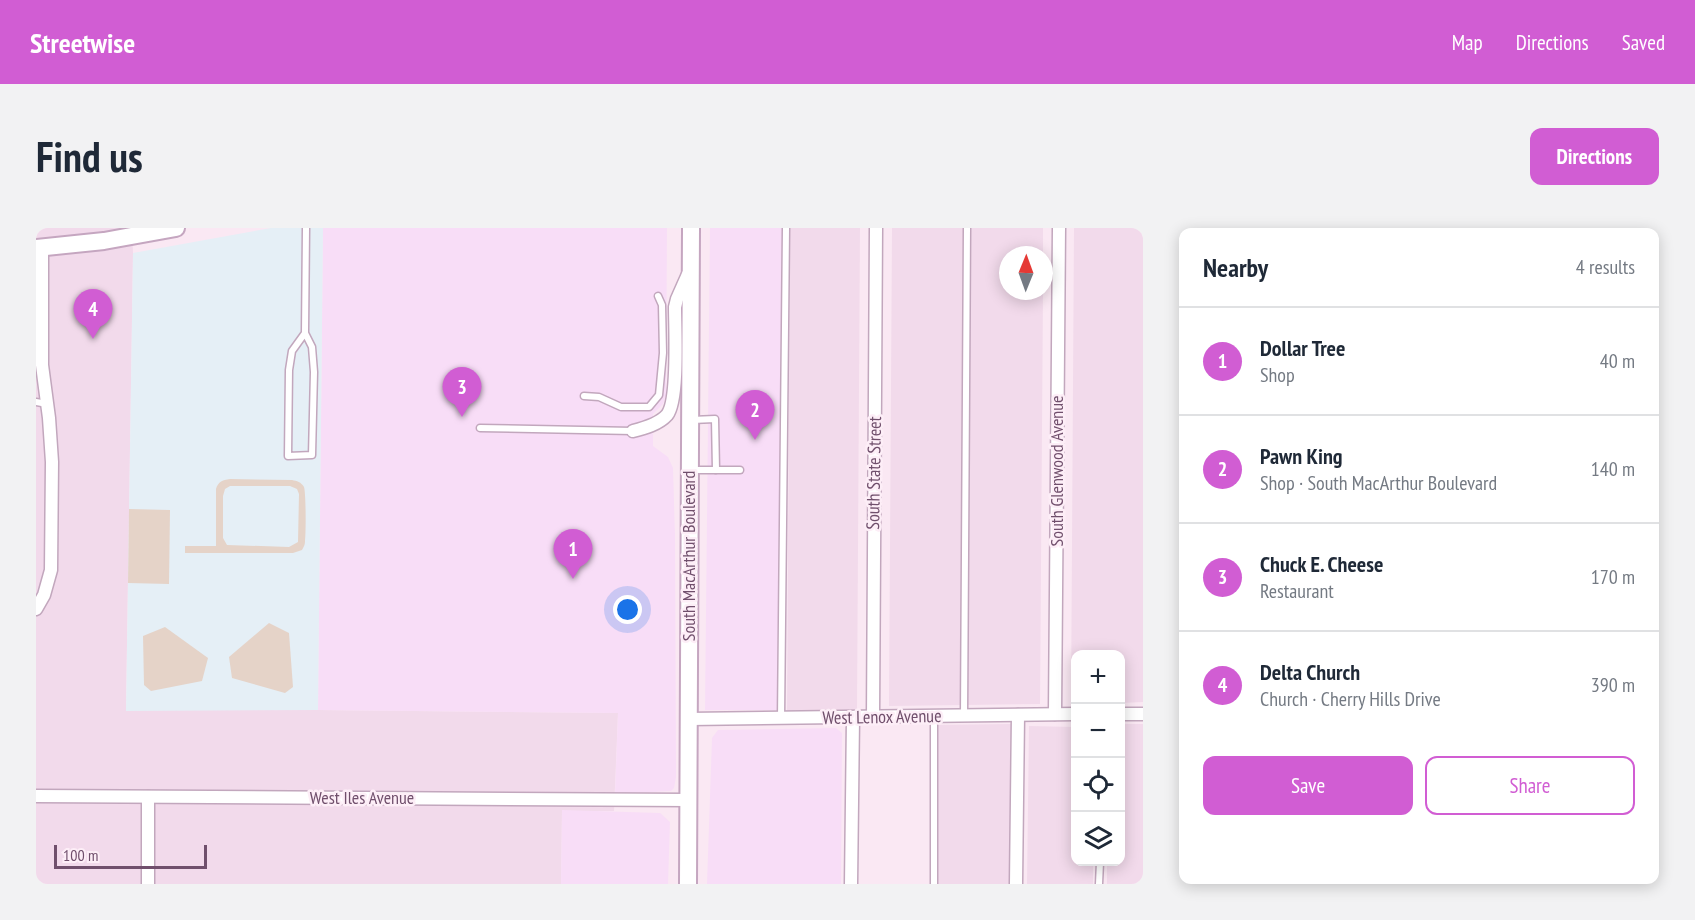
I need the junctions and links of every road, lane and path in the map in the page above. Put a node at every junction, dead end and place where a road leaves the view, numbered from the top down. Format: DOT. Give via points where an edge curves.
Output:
graph roads {
  1 [pos="176,228"];
  2 [pos="306,228"];
  3 [pos="691,228"];
  4 [pos="786,228"];
  5 [pos="876,228"];
  6 [pos="967,228"];
  7 [pos="1059,228"];
  8 [pos="39,248"];
  9 [pos="691,268"];
  10 [pos="658,296"];
  11 [pos="305,333"];
  12 [pos="39,365"];
  13 [pos="584,396"];
  14 [pos="41,403"];
  15 [pos="690,420"];
  16 [pos="480,428"];
  17 [pos="633,431"];
  18 [pos="690,470"];
  19 [pos="716,470"];
  20 [pos="740,470"];
  21 [pos="36,609"];
  22 [pos="1055,714"];
  23 [pos="1071,714"];
  24 [pos="1125,714"];
  25 [pos="1143,714"];
  26 [pos="1018,715"];
  27 [pos="934,716"];
  28 [pos="964,716"];
  29 [pos="873,717"];
  30 [pos="853,718"];
  31 [pos="689,719"];
  32 [pos="781,719"];
  33 [pos="36,796"];
  34 [pos="148,797"];
  35 [pos="689,800"];
  36 [pos="1100,866"];
  37 [pos="148,884"];
  38 [pos="688,884"];
  39 [pos="851,884"];
  40 [pos="934,884"];
  41 [pos="1016,884"];
  42 [pos="1100,884"];
  1 -- 8 [label="main road"];
  2 -- 11 [label="lane"];
  3 -- 9 [label="main road, South MacArthur Boulevard"];
  4 -- 32 [label="lane"];
  5 -- 29 [label="street, South State Street"];
  6 -- 28 [label="lane"];
  7 -- 22 [label="street, South Glenwood Avenue"];
  8 -- 12 [label="street"];
  9 -- 15 [label="main road, South MacArthur Boulevard"];
  9 -- 17 [label="street" via="676,299 671,408 659,421"];
  10 -- 13 [label="lane" via="662,304 663,352 659,395 649,407 621,407 599,397"];
  11 -- 11 [label="lane" via="292,351 289,370 288,456 312,455 314,372 312,347"];
  12 -- 14 [label="street"];
  14 -- 21 [label="street" via="52,462 51,570"];
  15 -- 18 [label="main road, South MacArthur Boulevard"];
  15 -- 19 [label="lane" via="715,419"];
  16 -- 17 [label="lane"];
  18 -- 19 [label="lane"];
  18 -- 31 [label="main road, South MacArthur Boulevard"];
  19 -- 20 [label="lane"];
  22 -- 23 [label="street, West Lenox Avenue"];
  22 -- 26 [label="street, West Lenox Avenue"];
  24 -- 25 [label="street"];
  26 -- 28 [label="street, West Lenox Avenue"];
  26 -- 41 [label="street"];
  27 -- 28 [label="street, West Lenox Avenue"];
  27 -- 29 [label="street, West Lenox Avenue"];
  27 -- 40 [label="lane"];
  29 -- 30 [label="street, West Lenox Avenue"];
  30 -- 32 [label="street, West Lenox Avenue"];
  30 -- 39 [label="street"];
  31 -- 32 [label="street, West Lenox Avenue"];
  31 -- 35 [label="main road, South MacArthur Boulevard"];
  33 -- 34 [label="street, West Iles Avenue"];
  34 -- 35 [label="street, West Iles Avenue"];
  34 -- 37 [label="street"];
  35 -- 38 [label="main road, South MacArthur Boulevard"];
  36 -- 42 [label="lane"];
}
